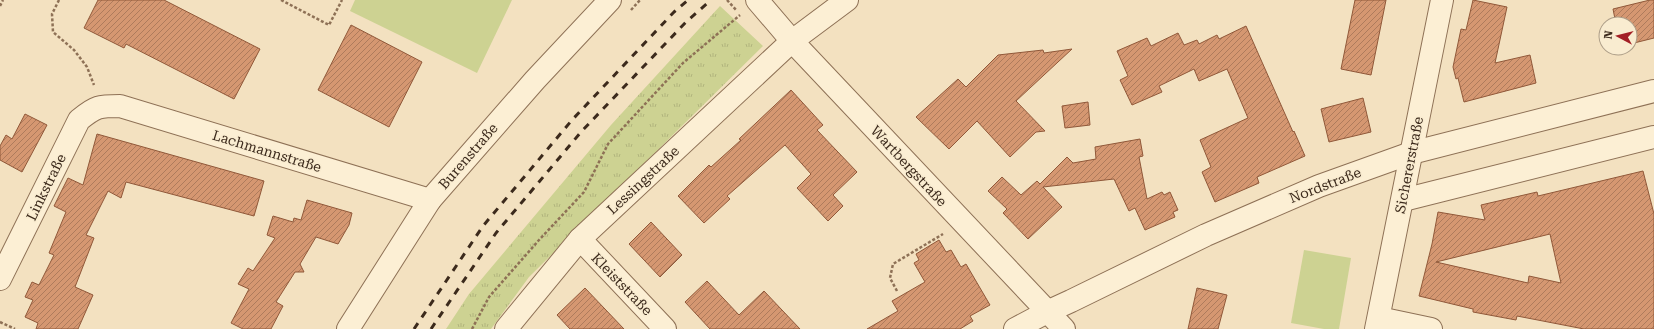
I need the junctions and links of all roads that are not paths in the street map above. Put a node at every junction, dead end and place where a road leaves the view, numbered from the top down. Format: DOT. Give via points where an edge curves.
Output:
graph roads {
  1 [pos="610,0"];
  2 [pos="757,0"];
  3 [pos="847,0"];
  4 [pos="1442,0"];
  5 [pos="792,41"];
  6 [pos="1654,91"];
  7 [pos="103,106"];
  8 [pos="1654,137"];
  9 [pos="1411,153"];
  10 [pos="430,200"];
  11 [pos="1403,200"];
  12 [pos="580,239"];
  13 [pos="0,279"];
  14 [pos="1047,312"];
  15 [pos="1378,324"];
  16 [pos="348,329"];
  17 [pos="506,329"];
  18 [pos="665,329"];
  19 [pos="1015,329"];
  20 [pos="1064,329"];
  21 [pos="1431,329"];
  1 -- 10 [label="street, Burenstraße"];
  2 -- 5 [label="street, Wartbergstraße"];
  3 -- 5 [label="street, Lessingstraße"];
  4 -- 9 [label="street, Sichererstraße"];
  5 -- 12 [label="street, Lessingstraße"];
  5 -- 14 [label="street, Wartbergstraße"];
  6 -- 9 [label="street, Nordstraße"];
  7 -- 10 [label="street, Lachmannstraße" via="120,106"];
  7 -- 13 [label="street, Linkstraße" via="91,109 79,120"];
  8 -- 11 [label="street"];
  9 -- 11 [label="street, Sichererstraße"];
  9 -- 14 [label="street, Nordstraße" via="1319,186 1206,235"];
  10 -- 16 [label="street, Burenstraße"];
  11 -- 15 [label="street, Sichererstraße"];
  12 -- 17 [label="street, Lessingstraße"];
  12 -- 18 [label="street, Kleiststraße"];
  14 -- 19 [label="street, Nordstraße"];
  14 -- 20 [label="street, Wartbergstraße"];
  15 -- 21 [label="street"];
}
